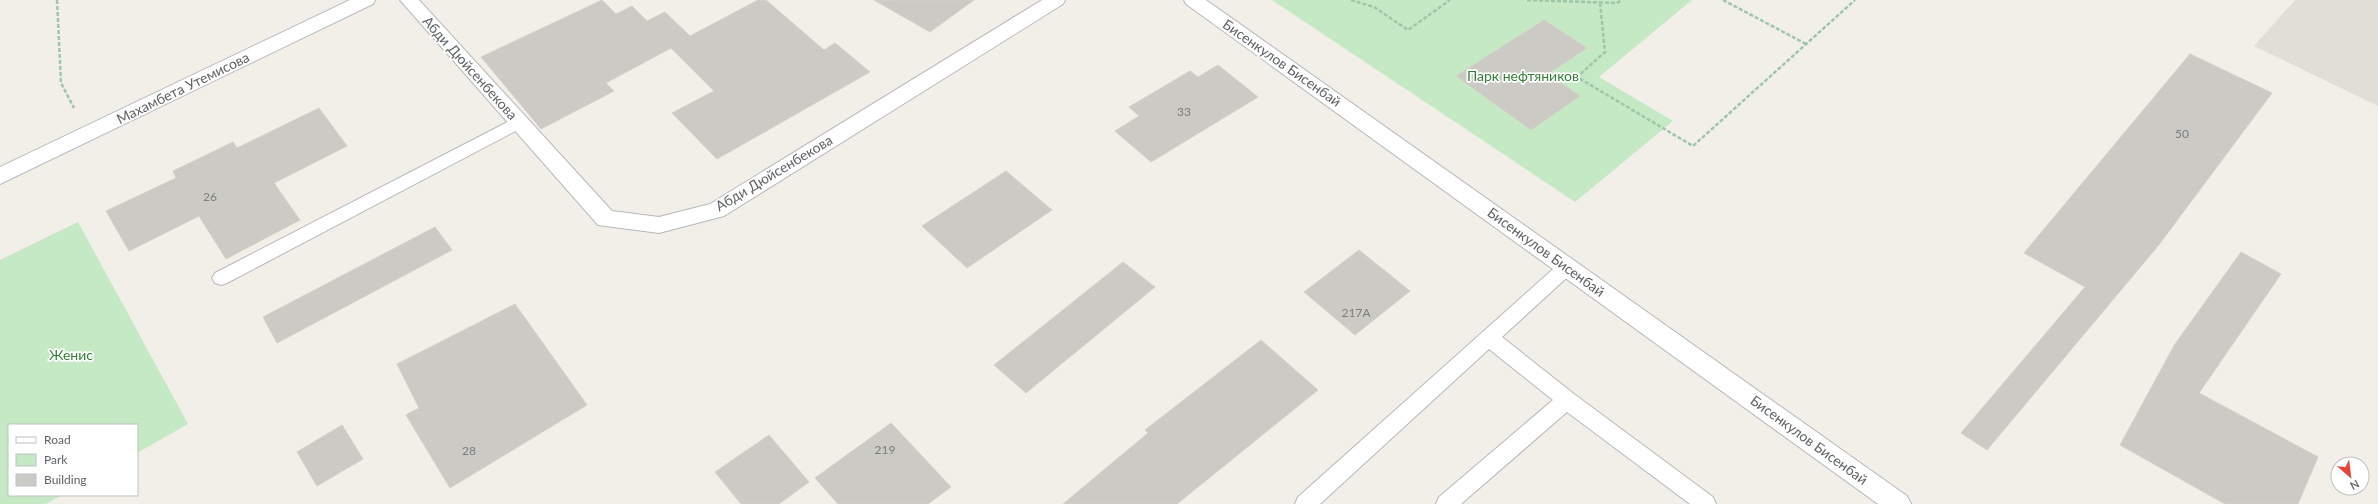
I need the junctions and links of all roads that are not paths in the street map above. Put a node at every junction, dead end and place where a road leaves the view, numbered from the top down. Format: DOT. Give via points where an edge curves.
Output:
graph roads {
  1 [pos="366,0"];
  2 [pos="409,0"];
  3 [pos="1056,0"];
  4 [pos="1193,0"];
  5 [pos="519,122"];
  6 [pos="0,176"];
  7 [pos="1567,267"];
  8 [pos="221,278"];
  9 [pos="1489,338"];
  10 [pos="1567,400"];
  11 [pos="1305,504"];
  12 [pos="1446,504"];
  13 [pos="1706,504"];
  14 [pos="1898,504"];
  1 -- 6 [label="street, Махамбета Утемисова"];
  2 -- 5 [label="street, Абди Дюйсенбекова"];
  3 -- 5 [label="street, Абди Дюйсенбекова" via="716,210 659,225 606,219"];
  4 -- 7 [label="street, Бисенкулов Бисенбай"];
  5 -- 8 [label="lane"];
  7 -- 9 [label="lane"];
  7 -- 14 [label="street, Бисенкулов Бисенбай"];
  9 -- 10 [label="lane"];
  9 -- 11 [label="lane"];
  10 -- 12 [label="lane"];
  10 -- 13 [label="lane"];
}
